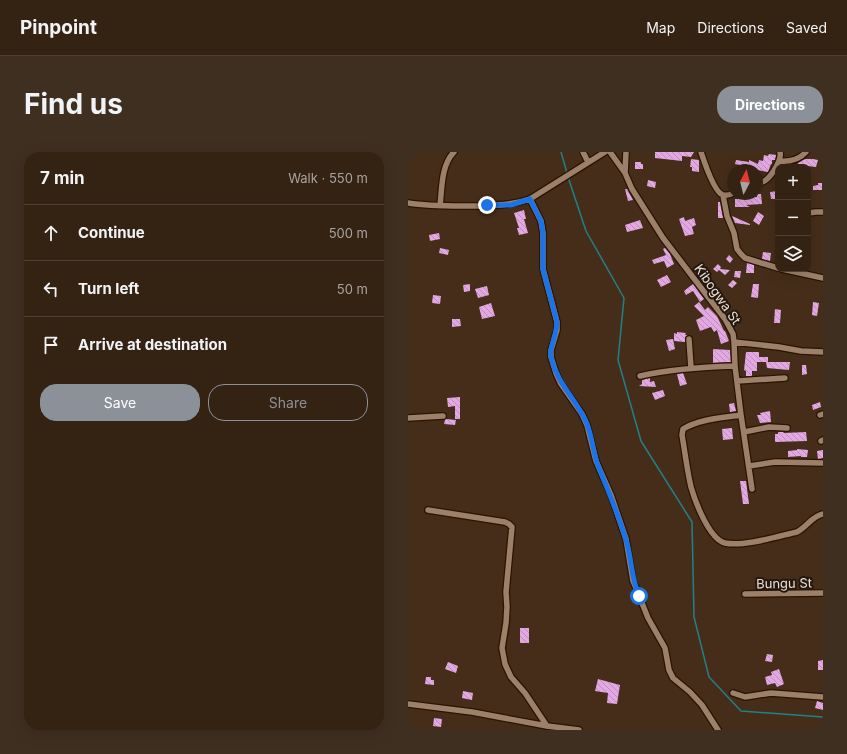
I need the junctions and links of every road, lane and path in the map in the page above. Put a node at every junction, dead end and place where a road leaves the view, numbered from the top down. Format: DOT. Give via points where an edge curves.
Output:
graph roads {
  1 [pos="454,152"];
  2 [pos="583,152"];
  3 [pos="605,152"];
  4 [pos="610,152"];
  5 [pos="626,152"];
  6 [pos="701,152"];
  7 [pos="780,152"];
  8 [pos="806,152"];
  9 [pos="779,161"];
  10 [pos="588,162"];
  11 [pos="625,173"];
  12 [pos="763,182"];
  13 [pos="727,194"];
  14 [pos="723,195"];
  15 [pos="530,199"];
  16 [pos="408,203"];
  17 [pos="440,206"];
  18 [pos="823,212"];
  19 [pos="811,213"];
  20 [pos="775,267"];
  21 [pos="796,272"];
  22 [pos="823,278"];
  23 [pos="689,339"];
  24 [pos="734,342"];
  25 [pos="823,352"];
  26 [pos="735,366"];
  27 [pos="691,368"];
  28 [pos="640,376"];
  29 [pos="785,378"];
  30 [pos="737,381"];
  31 [pos="443,416"];
  32 [pos="741,416"];
  33 [pos="408,418"];
  34 [pos="787,428"];
  35 [pos="744,432"];
  36 [pos="823,464"];
  37 [pos="749,466"];
  38 [pos="752,489"];
  39 [pos="428,510"];
  40 [pos="823,514"];
  41 [pos="823,593"];
  42 [pos="745,594"];
  43 [pos="733,693"];
  44 [pos="823,697"];
  45 [pos="408,704"];
  46 [pos="547,726"];
  47 [pos="579,730"];
  48 [pos="718,730"];
  1 -- 17 [label="street" via="444,174"];
  2 -- 10 [label="street"];
  3 -- 10 [label="street"];
  4 -- 11 [label="street"];
  5 -- 11 [label="street, Kibogwa St"];
  6 -- 14 [label="street" via="709,175"];
  7 -- 9 [label="street"];
  8 -- 9 [label="street" via="789,162"];
  9 -- 12 [label="street"];
  10 -- 15 [label="street"];
  11 -- 24 [label="street, Kibogwa St" via="632,189 663,238 725,319"];
  13 -- 14 [label="street"];
  14 -- 20 [label="street" via="737,249 745,258"];
  15 -- 17 [label="street" via="511,205"];
  15 -- 48 [label="street" via="541,221 543,269 557,322 551,350 556,373 587,425 596,461 626,539 633,581 648,618 665,648 669,670 702,705"];
  16 -- 17 [label="street"];
  18 -- 19 [label="street"];
  21 -- 22 [label="street"];
  23 -- 27 [label="street"];
  24 -- 25 [label="street"];
  24 -- 26 [label="street, Kibogwa St"];
  26 -- 27 [label="street"];
  26 -- 30 [label="street, Kibogwa St"];
  27 -- 28 [label="street"];
  29 -- 30 [label="street"];
  30 -- 32 [label="street, Kibogwa St"];
  31 -- 33 [label="street"];
  32 -- 35 [label="street, Kibogwa St"];
  32 -- 40 [label="street" via="692,424 683,429 691,487 708,528 718,540 726,543 744,543 797,532 804,529 816,515"];
  34 -- 35 [label="street" via="769,427"];
  35 -- 37 [label="street, Kibogwa St"];
  36 -- 37 [label="street" via="775,462"];
  37 -- 38 [label="street, Kibogwa St"];
  39 -- 46 [label="street" via="505,522 512,527 503,654 511,677"];
  41 -- 42 [label="street, Bungu St"];
  43 -- 44 [label="street" via="745,697 771,693"];
  45 -- 46 [label="street" via="472,712"];
  46 -- 47 [label="street"];
}
